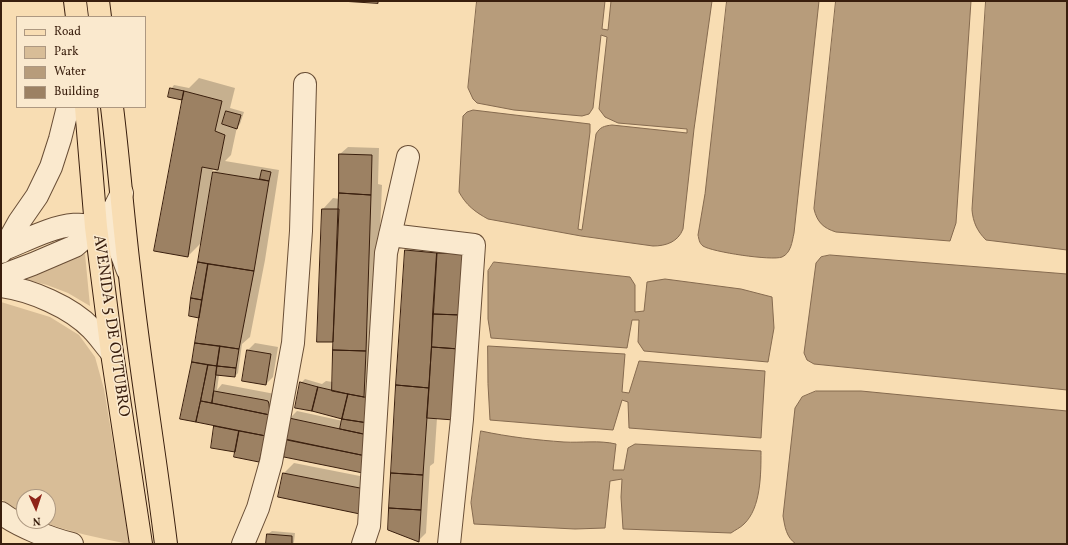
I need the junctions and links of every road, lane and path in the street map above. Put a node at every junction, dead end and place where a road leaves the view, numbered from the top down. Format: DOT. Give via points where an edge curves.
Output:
graph roads {
  1 [pos="75,1"];
  2 [pos="98,1"];
  3 [pos="77,16"];
  4 [pos="100,16"];
  5 [pos="305,84"];
  6 [pos="68,108"];
  7 [pos="86,108"];
  8 [pos="112,108"];
  9 [pos="408,157"];
  10 [pos="122,193"];
  11 [pos="96,227"];
  12 [pos="390,235"];
  13 [pos="3,250"];
  14 [pos="130,274"];
  15 [pos="1,276"];
  16 [pos="1,286"];
  17 [pos="112,353"];
  18 [pos="1,513"];
  19 [pos="165,534"];
  20 [pos="140,536"];
  21 [pos="72,544"];
  22 [pos="243,544"];
  23 [pos="363,544"];
  24 [pos="449,544"];
  1 -- 3 [label="main road"];
  2 -- 4 [label="main road"];
  5 -- 22 [label="street" via="301,231 293,343 271,462 258,508"];
  6 -- 13 [label="street" via="51,167 37,196"];
  7 -- 11 [label="main road, AVENIDA 5 DE OUTUBRO"];
  8 -- 10 [label="main road, AVENIDA 5 DE OUTUBRO"];
  9 -- 12 [label="street"];
  10 -- 11 [label="street" via="114,209"];
  10 -- 14 [label="main road, AVENIDA 5 DE OUTUBRO"];
  11 -- 13 [label="street" via="82,224 62,226"];
  11 -- 14 [label="street" via="109,236 119,248"];
  11 -- 15 [label="street" via="75,246"];
  11 -- 17 [label="main road, AVENIDA 5 DE OUTUBRO"];
  12 -- 23 [label="street" via="386,253 369,526"];
  12 -- 24 [label="street" via="474,245 462,419"];
  14 -- 19 [label="main road, AVENIDA 5 DE OUTUBRO"];
  16 -- 17 [label="street" via="42,297 66,308 91,328"];
  17 -- 20 [label="main road, AVENIDA 5 DE OUTUBRO"];
  18 -- 21 [label="street" via="58,541"];
}
